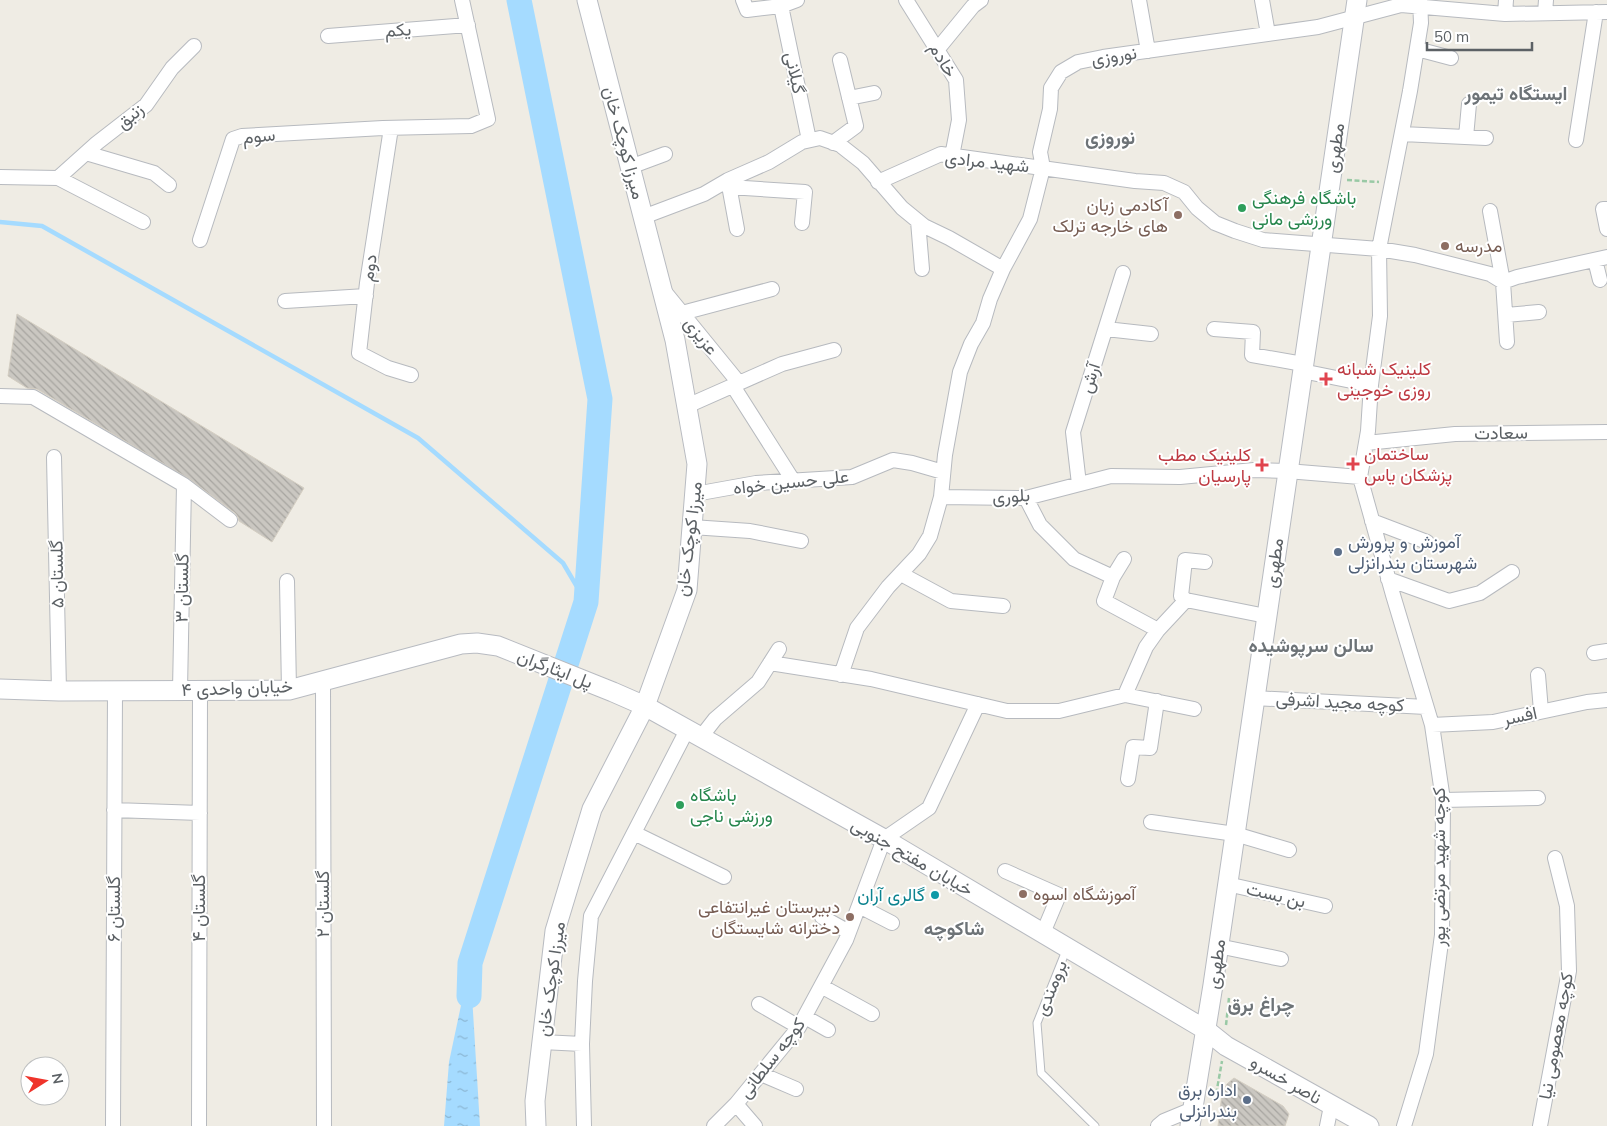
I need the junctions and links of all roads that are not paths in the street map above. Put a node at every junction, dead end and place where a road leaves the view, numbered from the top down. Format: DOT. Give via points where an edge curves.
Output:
graph roads {
  1 [pos="462,0"];
  2 [pos="587,0"];
  3 [pos="743,0"];
  4 [pos="797,0"];
  5 [pos="906,0"];
  6 [pos="981,0"];
  7 [pos="1139,0"];
  8 [pos="1262,0"];
  9 [pos="1506,0"];
  10 [pos="1420,4"];
  11 [pos="781,6"];
  12 [pos="1546,7"];
  13 [pos="1355,9"];
  14 [pos="1602,12"];
  15 [pos="1505,14"];
  16 [pos="468,25"];
  17 [pos="1268,34"];
  18 [pos="328,36"];
  19 [pos="194,46"];
  20 [pos="1417,48"];
  21 [pos="937,50"];
  22 [pos="1148,51"];
  23 [pos="1451,58"];
  24 [pos="840,60"];
  25 [pos="874,93"];
  26 [pos="849,98"];
  27 [pos="1468,104"];
  28 [pos="391,128"];
  29 [pos="1402,134"];
  30 [pos="1466,137"];
  31 [pos="1486,138"];
  32 [pos="809,140"];
  33 [pos="1576,140"];
  34 [pos="832,142"];
  35 [pos="86,153"];
  36 [pos="665,154"];
  37 [pos="952,156"];
  38 [pos="630,167"];
  39 [pos="1043,168"];
  40 [pos="0,177"];
  41 [pos="58,178"];
  42 [pos="878,182"];
  43 [pos="728,184"];
  44 [pos="169,185"];
  45 [pos="1607,209"];
  46 [pos="1490,211"];
  47 [pos="643,217"];
  48 [pos="918,220"];
  49 [pos="143,222"];
  50 [pos="802,223"];
  51 [pos="737,229"];
  52 [pos="1607,229"];
  53 [pos="200,240"];
  54 [pos="1321,244"];
  55 [pos="1379,249"];
  56 [pos="1601,258"];
  57 [pos="922,269"];
  58 [pos="1003,269"];
  59 [pos="1123,273"];
  60 [pos="1600,280"];
  61 [pos="1504,282"];
  62 [pos="772,288"];
  63 [pos="662,289"];
  64 [pos="366,296"];
  65 [pos="285,301"];
  66 [pos="1539,312"];
  67 [pos="682,313"];
  68 [pos="1506,314"];
  69 [pos="1106,329"];
  70 [pos="1214,329"];
  71 [pos="1150,334"];
  72 [pos="1507,342"];
  73 [pos="834,350"];
  74 [pos="1302,367"];
  75 [pos="411,375"];
  76 [pos="736,384"];
  77 [pos="1371,385"];
  78 [pos="0,396"];
  79 [pos="687,406"];
  80 [pos="1607,432"];
  81 [pos="1366,443"];
  82 [pos="54,457"];
  83 [pos="1287,471"];
  84 [pos="943,472"];
  85 [pos="1360,477"];
  86 [pos="794,482"];
  87 [pos="1079,484"];
  88 [pos="184,485"];
  89 [pos="695,494"];
  90 [pos="942,497"];
  91 [pos="1026,498"];
  92 [pos="230,520"];
  93 [pos="1372,521"];
  94 [pos="692,527"];
  95 [pos="801,541"];
  96 [pos="1426,542"];
  97 [pos="1124,560"];
  98 [pos="1205,562"];
  99 [pos="1512,572"];
  100 [pos="901,574"];
  101 [pos="1113,577"];
  102 [pos="1388,578"];
  103 [pos="287,582"];
  104 [pos="1186,600"];
  105 [pos="1004,606"];
  106 [pos="1266,616"];
  107 [pos="1158,630"];
  108 [pos="498,646"];
  109 [pos="779,649"];
  110 [pos="770,663"];
  111 [pos="1538,674"];
  112 [pos="840,675"];
  113 [pos="323,681"];
  114 [pos="5,687"];
  115 [pos="180,690"];
  116 [pos="200,690"];
  117 [pos="289,690"];
  118 [pos="59,691"];
  119 [pos="115,691"];
  120 [pos="613,692"];
  121 [pos="1125,694"];
  122 [pos="1254,698"];
  123 [pos="1607,700"];
  124 [pos="1157,701"];
  125 [pos="978,704"];
  126 [pos="645,706"];
  127 [pos="1426,707"];
  128 [pos="1194,709"];
  129 [pos="1541,711"];
  130 [pos="1432,725"];
  131 [pos="694,734"];
  132 [pos="1128,779"];
  133 [pos="1538,798"];
  134 [pos="1442,800"];
  135 [pos="114,810"];
  136 [pos="200,813"];
  137 [pos="1151,822"];
  138 [pos="634,833"];
  139 [pos="1235,834"];
  140 [pos="884,839"];
  141 [pos="1289,850"];
  142 [pos="1555,858"];
  143 [pos="1005,871"];
  144 [pos="724,877"];
  145 [pos="1228,884"];
  146 [pos="859,906"];
  147 [pos="1325,906"];
  148 [pos="822,917"];
  149 [pos="892,923"];
  150 [pos="849,932"];
  151 [pos="1043,933"];
  152 [pos="1218,946"];
  153 [pos="1068,948"];
  154 [pos="1281,960"];
  155 [pos="821,986"];
  156 [pos="759,1004"];
  157 [pos="872,1014"];
  158 [pos="802,1022"];
  159 [pos="828,1030"];
  160 [pos="1206,1030"];
  161 [pos="542,1042"];
  162 [pos="582,1044"];
  163 [pos="761,1074"];
  164 [pos="796,1089"];
  165 [pos="736,1104"];
  166 [pos="1331,1106"];
  167 [pos="1192,1117"];
  168 [pos="113,1126"];
  169 [pos="199,1126"];
  170 [pos="324,1126"];
  171 [pos="536,1126"];
  172 [pos="584,1126"];
  173 [pos="714,1126"];
  174 [pos="755,1126"];
  175 [pos="1095,1126"];
  176 [pos="1158,1126"];
  177 [pos="1327,1126"];
  178 [pos="1370,1126"];
  179 [pos="1404,1126"];
  180 [pos="1540,1126"];
  1 -- 16 [label="street"];
  2 -- 38 [label="main road, میرزا کوچک خان"];
  3 -- 11 [label="street" via="746,10"];
  4 -- 11 [label="street"];
  5 -- 21 [label="street, خادم"];
  6 -- 21 [label="street"];
  7 -- 22 [label="street"];
  8 -- 17 [label="street"];
  9 -- 15 [label="street"];
  10 -- 13 [label="street, نوروزی"];
  10 -- 15 [label="street, نوروزی"];
  10 -- 20 [label="street"];
  11 -- 32 [label="street, گیلانی"];
  12 -- 14 [label="street, نوروزی"];
  12 -- 15 [label="street, نوروزی"];
  13 -- 17 [label="street, نوروزی" via="1318,27"];
  13 -- 54 [label="main road, مطهری"];
  14 -- 33 [label="street"];
  16 -- 18 [label="street, یکم"];
  16 -- 28 [label="street" via="488,119 472,126"];
  17 -- 22 [label="street, نوروزی"];
  19 -- 35 [label="street, زنبق" via="172,68 146,105"];
  20 -- 23 [label="street"];
  20 -- 29 [label="street"];
  21 -- 37 [label="street, خادم" via="956,80 959,120"];
  22 -- 39 [label="street, نوروزی" via="1078,62 1060,72 1052,88 1040,152"];
  24 -- 26 [label="street"];
  25 -- 26 [label="street"];
  26 -- 34 [label="street" via="856,126"];
  27 -- 30 [label="street"];
  28 -- 53 [label="street, سوم" via="233,139"];
  28 -- 64 [label="street, دوم"];
  29 -- 30 [label="street"];
  29 -- 55 [label="street"];
  30 -- 31 [label="street"];
  32 -- 34 [label="street" via="820,138"];
  32 -- 43 [label="street"];
  34 -- 42 [label="street" via="863,163"];
  35 -- 41 [label="street, زنبق"];
  35 -- 44 [label="street" via="154,173"];
  36 -- 38 [label="street"];
  37 -- 39 [label="street, شهید مرادی"];
  37 -- 42 [label="street, شهید مرادی" via="941,154"];
  38 -- 47 [label="main road, میرزا کوچک خان"];
  39 -- 54 [label="street, شهید مرادی" via="1164,183 1184,192 1215,223 1263,240"];
  39 -- 58 [label="street, نوروزی" via="1030,219"];
  40 -- 41 [label="street"];
  41 -- 49 [label="street"];
  42 -- 48 [label="street"];
  43 -- 47 [label="street"];
  43 -- 50 [label="street" via="805,192"];
  43 -- 51 [label="street"];
  45 -- 52 [label="street" via="1603,209"];
  46 -- 61 [label="street"];
  47 -- 63 [label="main road, میرزا کوچک خان"];
  48 -- 57 [label="street"];
  48 -- 58 [label="street"];
  54 -- 55 [label="street, شهید مرادی"];
  54 -- 74 [label="main road, مطهری"];
  55 -- 61 [label="street, شهید مرادی" via="1490,274"];
  55 -- 77 [label="street" via="1380,316"];
  56 -- 60 [label="street"];
  56 -- 61 [label="street"];
  58 -- 84 [label="street, نوروزی" via="960,372"];
  59 -- 69 [label="street, آرش"];
  61 -- 68 [label="street"];
  62 -- 67 [label="street"];
  63 -- 67 [label="street, عزیزی"];
  63 -- 79 [label="main road, میرزا کوچک خان"];
  64 -- 65 [label="street"];
  64 -- 75 [label="street, دوم" via="359,353 388,368"];
  66 -- 68 [label="street"];
  67 -- 76 [label="street, عزیزی"];
  68 -- 72 [label="street"];
  69 -- 71 [label="street"];
  69 -- 87 [label="street, آرش" via="1073,432"];
  70 -- 74 [label="street" via="1253,332 1252,356"];
  73 -- 76 [label="street" via="782,364"];
  74 -- 77 [label="street"];
  74 -- 83 [label="main road, مطهری"];
  76 -- 79 [label="street"];
  76 -- 86 [label="street, عزیزی"];
  77 -- 81 [label="street"];
  78 -- 88 [label="street" via="33,396"];
  79 -- 89 [label="main road, میرزا کوچک خان" via="697,464"];
  80 -- 81 [label="street, سعادت" via="1455,434"];
  81 -- 85 [label="street"];
  82 -- 118 [label="street, گلستان ۵"];
  83 -- 85 [label="street, بلوری"];
  83 -- 87 [label="street, بلوری" via="1254,470 1180,477 1111,476"];
  83 -- 106 [label="main road, مطهری"];
  84 -- 86 [label="street, علی حسین خواه" via="893,460 852,477"];
  84 -- 90 [label="street, نوروزی"];
  85 -- 93 [label="street, کوچه شهید مرتضی پور"];
  86 -- 89 [label="street, علی حسین خواه" via="756,483"];
  87 -- 91 [label="street, بلوری"];
  88 -- 92 [label="street"];
  88 -- 115 [label="street, گلستان ۳"];
  89 -- 94 [label="main road, میرزا کوچک خان"];
  90 -- 91 [label="street, بلوری"];
  90 -- 100 [label="street" via="930,536"];
  91 -- 101 [label="street" via="1040,525 1074,559"];
  93 -- 96 [label="street"];
  93 -- 102 [label="street, کوچه شهید مرتضی پور"];
  94 -- 95 [label="street" via="750,531"];
  94 -- 126 [label="main road, میرزا کوچک خان" via="687,590"];
  97 -- 101 [label="street"];
  98 -- 104 [label="street" via="1184,560 1181,596"];
  99 -- 102 [label="street" via="1480,593 1449,601"];
  100 -- 105 [label="street" via="951,600"];
  100 -- 112 [label="street" via="857,628"];
  101 -- 107 [label="street" via="1104,601"];
  102 -- 127 [label="street, کوچه شهید مرتضی پور"];
  103 -- 117 [label="street"];
  104 -- 106 [label="street"];
  104 -- 107 [label="street"];
  106 -- 122 [label="main road, مطهری"];
  107 -- 121 [label="street" via="1146,647"];
  108 -- 113 [label="main road, خیابان واحدی ۴" via="477,642 461,644"];
  108 -- 120 [label="main road, پل ایثارگران"];
  109 -- 110 [label="street"];
  110 -- 112 [label="street"];
  110 -- 131 [label="street" via="758,682"];
  111 -- 129 [label="street"];
  112 -- 125 [label="street"];
  113 -- 117 [label="main road, خیابان واحدی ۴"];
  113 -- 170 [label="street, گلستان ۲"];
  114 -- 118 [label="main road, خیابان واحدی ۴"];
  115 -- 116 [label="main road, خیابان واحدی ۴"];
  115 -- 119 [label="main road, خیابان واحدی ۴"];
  116 -- 117 [label="main road, خیابان واحدی ۴"];
  116 -- 136 [label="street, گلستان ۴"];
  118 -- 119 [label="main road, خیابان واحدی ۴"];
  119 -- 135 [label="street, گلستان ۶"];
  120 -- 126 [label="main road, خیابان مفتح جنوبی"];
  121 -- 124 [label="street"];
  121 -- 125 [label="street" via="1059,711 1007,711"];
  122 -- 127 [label="street, کوچه مجید اشرفی"];
  122 -- 139 [label="main road, مطهری"];
  123 -- 129 [label="street, افسر"];
  124 -- 128 [label="street"];
  124 -- 132 [label="street" via="1150,748 1133,747"];
  125 -- 140 [label="street" via="929,808"];
  126 -- 131 [label="main road, خیابان مفتح جنوبی"];
  126 -- 161 [label="main road, میرزا کوچک خان" via="592,809 583,837 555,931"];
  127 -- 130 [label="street, کوچه شهید مرتضی پور"];
  129 -- 130 [label="street, افسر" via="1493,722"];
  130 -- 134 [label="street, کوچه شهید مرتضی پور"];
  131 -- 138 [label="street"];
  131 -- 140 [label="main road, خیابان مفتح جنوبی"];
  133 -- 134 [label="street"];
  134 -- 179 [label="street, کوچه شهید مرتضی پور" via="1442,935 1426,1054"];
  135 -- 136 [label="street"];
  135 -- 168 [label="street, گلستان ۶"];
  136 -- 169 [label="street, گلستان ۴"];
  137 -- 139 [label="street"];
  138 -- 144 [label="street"];
  138 -- 162 [label="street" via="591,916"];
  139 -- 141 [label="street"];
  139 -- 145 [label="main road, مطهری"];
  140 -- 146 [label="street, کوچه سلطانی"];
  140 -- 151 [label="main road, خیابان مفتح جنوبی"];
  142 -- 180 [label="street, کوچه معصومی نیا" via="1566,906 1569,971"];
  143 -- 151 [label="street" via="1059,895"];
  145 -- 147 [label="street, بن بست"];
  145 -- 152 [label="main road, مطهری"];
  146 -- 149 [label="street"];
  146 -- 150 [label="street, کوچه سلطانی"];
  148 -- 150 [label="street"];
  150 -- 155 [label="street, کوچه سلطانی"];
  151 -- 153 [label="main road, خیابان مفتح جنوبی"];
  152 -- 154 [label="street"];
  152 -- 160 [label="main road, مطهری"];
  153 -- 160 [label="main road, خیابان مفتح جنوبی"];
  153 -- 175 [label="lane, برومندی" via="1037,1023 1041,1073"];
  155 -- 157 [label="street"];
  155 -- 158 [label="street, کوچه سلطانی"];
  156 -- 158 [label="street"];
  158 -- 159 [label="street"];
  158 -- 163 [label="street, کوچه سلطانی"];
  160 -- 166 [label="main road, ناصر خسرو" via="1226,1046"];
  160 -- 167 [label="main road, مطهری"];
  161 -- 162 [label="street"];
  161 -- 171 [label="main road, میرزا کوچک خان" via="535,1101"];
  162 -- 172 [label="street"];
  163 -- 164 [label="street"];
  163 -- 165 [label="street, کوچه سلطانی"];
  165 -- 173 [label="street, کوچه سلطانی"];
  165 -- 174 [label="street"];
  166 -- 177 [label="street"];
  166 -- 178 [label="main road, ناصر خسرو"];
  167 -- 176 [label="street" via="1164,1121"];
}
